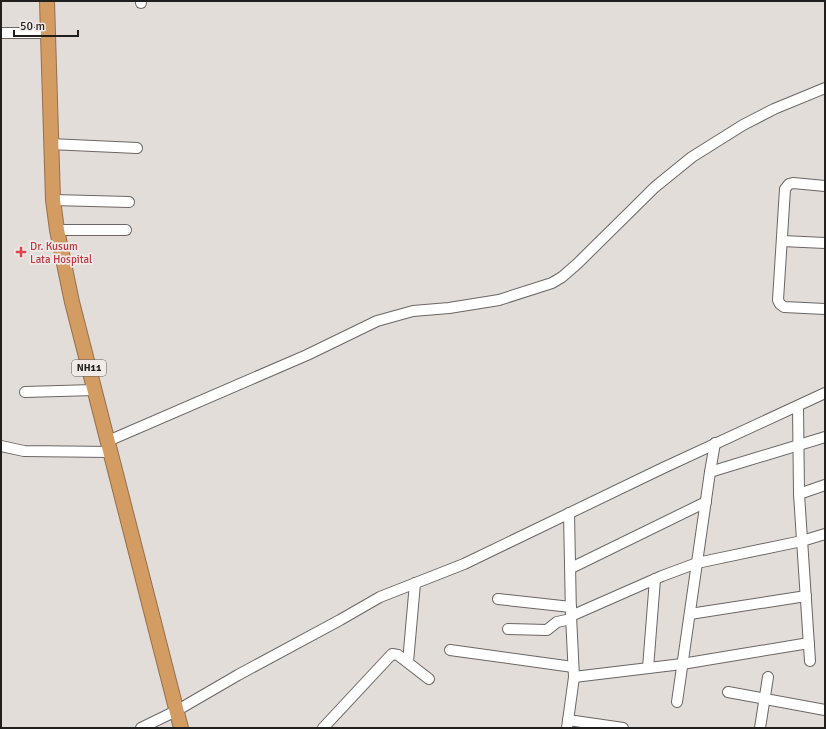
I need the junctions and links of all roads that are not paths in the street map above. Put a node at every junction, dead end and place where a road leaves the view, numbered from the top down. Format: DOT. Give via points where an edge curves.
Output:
graph roads {
  1 [pos="47,1"];
  2 [pos="1,33"];
  3 [pos="48,33"];
  4 [pos="825,88"];
  5 [pos="50,144"];
  6 [pos="137,148"];
  7 [pos="825,186"];
  8 [pos="53,200"];
  9 [pos="129,202"];
  10 [pos="57,230"];
  11 [pos="126,230"];
  12 [pos="782,241"];
  13 [pos="825,243"];
  14 [pos="825,309"];
  15 [pos="94,390"];
  16 [pos="25,392"];
  17 [pos="825,393"];
  18 [pos="798,406"];
  19 [pos="825,437"];
  20 [pos="715,443"];
  21 [pos="798,445"];
  22 [pos="1,446"];
  23 [pos="110,446"];
  24 [pos="710,472"];
  25 [pos="825,485"];
  26 [pos="799,494"];
  27 [pos="706,502"];
  28 [pos="570,513"];
  29 [pos="825,534"];
  30 [pos="802,542"];
  31 [pos="697,563"];
  32 [pos="571,568"];
  33 [pos="655,579"];
  34 [pos="415,583"];
  35 [pos="806,596"];
  36 [pos="498,599"];
  37 [pos="571,614"];
  38 [pos="690,614"];
  39 [pos="508,629"];
  40 [pos="808,643"];
  41 [pos="450,650"];
  42 [pos="810,661"];
  43 [pos="408,662"];
  44 [pos="682,664"];
  45 [pos="648,668"];
  46 [pos="574,672"];
  47 [pos="768,677"];
  48 [pos="429,679"];
  49 [pos="728,692"];
  50 [pos="764,699"];
  51 [pos="676,702"];
  52 [pos="176,710"];
  53 [pos="825,710"];
  54 [pos="567,724"];
  55 [pos="141,728"];
  56 [pos="182,728"];
  57 [pos="323,728"];
  58 [pos="623,728"];
  59 [pos="760,728"];
  1 -- 3 [label="highway, NH11"];
  2 -- 3 [label="street"];
  3 -- 5 [label="highway, NH11"];
  4 -- 23 [label="street" via="743,125 692,157 655,187 577,264 552,283 499,300 413,311 377,321"];
  5 -- 6 [label="street"];
  5 -- 8 [label="highway, NH11"];
  7 -- 12 [label="street" via="787,186 784,194"];
  8 -- 9 [label="street"];
  8 -- 10 [label="highway, NH11"];
  10 -- 11 [label="street"];
  10 -- 15 [label="highway, NH11"];
  12 -- 13 [label="street"];
  12 -- 14 [label="street" via="778,300 780,304 784,307"];
  15 -- 16 [label="street"];
  15 -- 23 [label="highway, NH11"];
  17 -- 18 [label="street"];
  18 -- 20 [label="street"];
  18 -- 21 [label="street"];
  19 -- 21 [label="street"];
  20 -- 24 [label="street"];
  20 -- 28 [label="street"];
  21 -- 24 [label="street"];
  21 -- 26 [label="street"];
  22 -- 23 [label="street" via="24,451"];
  23 -- 52 [label="highway, NH11"];
  24 -- 27 [label="street"];
  25 -- 26 [label="street"];
  26 -- 30 [label="street"];
  27 -- 31 [label="street"];
  27 -- 32 [label="street"];
  28 -- 32 [label="street"];
  28 -- 34 [label="street" via="464,564"];
  29 -- 30 [label="street"];
  30 -- 31 [label="street"];
  30 -- 35 [label="street"];
  31 -- 33 [label="street"];
  31 -- 38 [label="street"];
  32 -- 37 [label="street"];
  33 -- 37 [label="street"];
  33 -- 45 [label="street"];
  34 -- 43 [label="street"];
  34 -- 52 [label="street" via="380,597"];
  35 -- 38 [label="street"];
  35 -- 40 [label="street"];
  36 -- 37 [label="street"];
  37 -- 39 [label="street" via="547,630"];
  37 -- 46 [label="street"];
  38 -- 44 [label="street"];
  40 -- 42 [label="street"];
  40 -- 44 [label="street"];
  41 -- 46 [label="street"];
  43 -- 48 [label="street"];
  43 -- 57 [label="street" via="397,654 391,655"];
  44 -- 45 [label="street"];
  44 -- 51 [label="street"];
  45 -- 46 [label="street"];
  46 -- 54 [label="street"];
  47 -- 50 [label="street"];
  49 -- 50 [label="street"];
  50 -- 53 [label="street"];
  50 -- 59 [label="street"];
  52 -- 55 [label="street"];
  52 -- 56 [label="highway, NH11"];
  54 -- 58 [label="street"];
}
